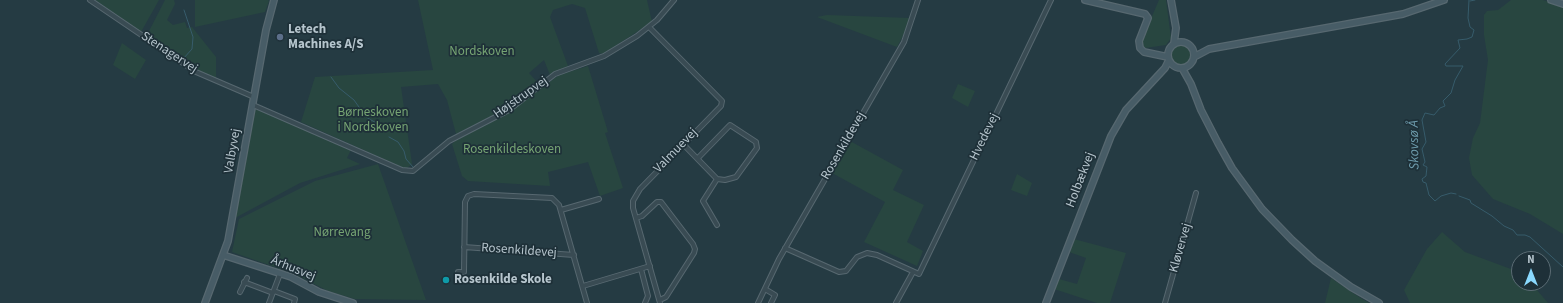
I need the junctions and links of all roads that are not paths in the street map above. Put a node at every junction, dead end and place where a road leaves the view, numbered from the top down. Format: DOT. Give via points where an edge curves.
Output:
graph roads {
  1 [pos="90,0"];
  2 [pos="274,0"];
  3 [pos="674,0"];
  4 [pos="918,0"];
  5 [pos="1051,0"];
  6 [pos="1085,0"];
  7 [pos="1171,0"];
  8 [pos="1444,0"];
  9 [pos="1551,0"];
  10 [pos="1563,4"];
  11 [pos="650,27"];
  12 [pos="1176,28"];
  13 [pos="1182,42"];
  14 [pos="1174,43"];
  15 [pos="1193,49"];
  16 [pos="1209,50"];
  17 [pos="1168,56"];
  18 [pos="1194,57"];
  19 [pos="1188,65"];
  20 [pos="1174,66"];
  21 [pos="1182,68"];
  22 [pos="1156,78"];
  23 [pos="1191,84"];
  24 [pos="254,97"];
  25 [pos="253,105"];
  26 [pos="683,144"];
  27 [pos="698,158"];
  28 [pos="717,179"];
  29 [pos="1196,193"];
  30 [pos="599,199"];
  31 [pos="561,210"];
  32 [pos="636,218"];
  33 [pos="717,225"];
  34 [pos="464,247"];
  35 [pos="785,248"];
  36 [pos="223,255"];
  37 [pos="574,255"];
  38 [pos="650,266"];
  39 [pos="641,269"];
  40 [pos="458,272"];
  41 [pos="913,272"];
  42 [pos="280,274"];
  43 [pos="582,286"];
  44 [pos="765,289"];
  45 [pos="240,292"];
  46 [pos="274,292"];
  47 [pos="660,302"];
  48 [pos="205,303"];
  49 [pos="269,303"];
  50 [pos="294,303"];
  51 [pos="353,303"];
  52 [pos="587,303"];
  53 [pos="645,303"];
  54 [pos="758,303"];
  55 [pos="771,303"];
  56 [pos="896,303"];
  57 [pos="1046,303"];
  58 [pos="1165,303"];
  59 [pos="1379,303"];
  1 -- 24 [label="street, Stenagervej" via="196,72"];
  2 -- 24 [label="street, Valbyvej"];
  3 -- 11 [label="street, Højstrupvej"];
  4 -- 35 [label="street, Rosenkildevej" via="904,42"];
  5 -- 41 [label="street, Hvedevej" via="919,274"];
  6 -- 17 [label="street" via="1146,15 1148,20 1138,44 1142,51"];
  7 -- 12 [label="street"];
  8 -- 16 [label="street" via="1389,17"];
  9 -- 10 [label="street"];
  11 -- 25 [label="street, Højstrupvej" via="604,56 555,74 509,110 448,141 413,171 402,170"];
  11 -- 26 [label="street, Valmuevej" via="722,101 721,106"];
  12 -- 13 [label="street"];
  12 -- 14 [label="street"];
  13 -- 14 [label="street"];
  13 -- 15 [label="street"];
  14 -- 17 [label="street"];
  15 -- 16 [label="street"];
  15 -- 18 [label="street"];
  16 -- 18 [label="street"];
  17 -- 20 [label="street"];
  17 -- 22 [label="street, Holbækvej"];
  18 -- 19 [label="street"];
  19 -- 21 [label="street"];
  19 -- 23 [label="street"];
  20 -- 21 [label="street"];
  20 -- 22 [label="street, Holbækvej"];
  21 -- 23 [label="street"];
  22 -- 57 [label="street, Holbækvej" via="1126,110 1111,136"];
  23 -- 59 [label="street" via="1201,110 1232,168 1262,209 1316,261 1351,287"];
  24 -- 25 [label="street, Valbyvej"];
  25 -- 36 [label="street, Valbyvej"];
  26 -- 27 [label="street"];
  26 -- 32 [label="street, Valmuevej" via="636,194 633,208"];
  27 -- 28 [label="street"];
  27 -- 28 [label="street" via="730,125 756,142 757,148 736,178"];
  28 -- 33 [label="street" via="704,201"];
  29 -- 58 [label="street, Kløvervej"];
  30 -- 31 [label="street"];
  31 -- 34 [label="street, Rosenkildevej" via="557,201 552,198 472,194 465,202"];
  31 -- 37 [label="street, Rosenkildevej"];
  32 -- 38 [label="street, Valmuevej"];
  32 -- 47 [label="street" via="642,216 657,202 661,202 693,244 694,253 666,297"];
  34 -- 37 [label="street, Rosenkildevej"];
  34 -- 40 [label="street, Rosenkildevej" via="464,272"];
  35 -- 41 [label="street" via="839,272 846,271 857,257 867,253"];
  35 -- 44 [label="street, Rosenkildevej"];
  36 -- 42 [label="street, Århusvej"];
  36 -- 48 [label="street, Valbyvej"];
  37 -- 43 [label="street, Rosenkildevej"];
  38 -- 39 [label="street"];
  38 -- 47 [label="street, Valmuevej"];
  39 -- 43 [label="street"];
  39 -- 53 [label="street" via="648,296"];
  41 -- 56 [label="street"];
  42 -- 46 [label="street"];
  42 -- 51 [label="street, Århusvej" via="336,299"];
  43 -- 52 [label="street, Rosenkildevej"];
  44 -- 54 [label="street, Rosenkildevej"];
  44 -- 55 [label="street" via="776,295"];
  45 -- 46 [label="street" via="245,280"];
  46 -- 49 [label="street"];
  46 -- 50 [label="street" via="295,298"];
}
